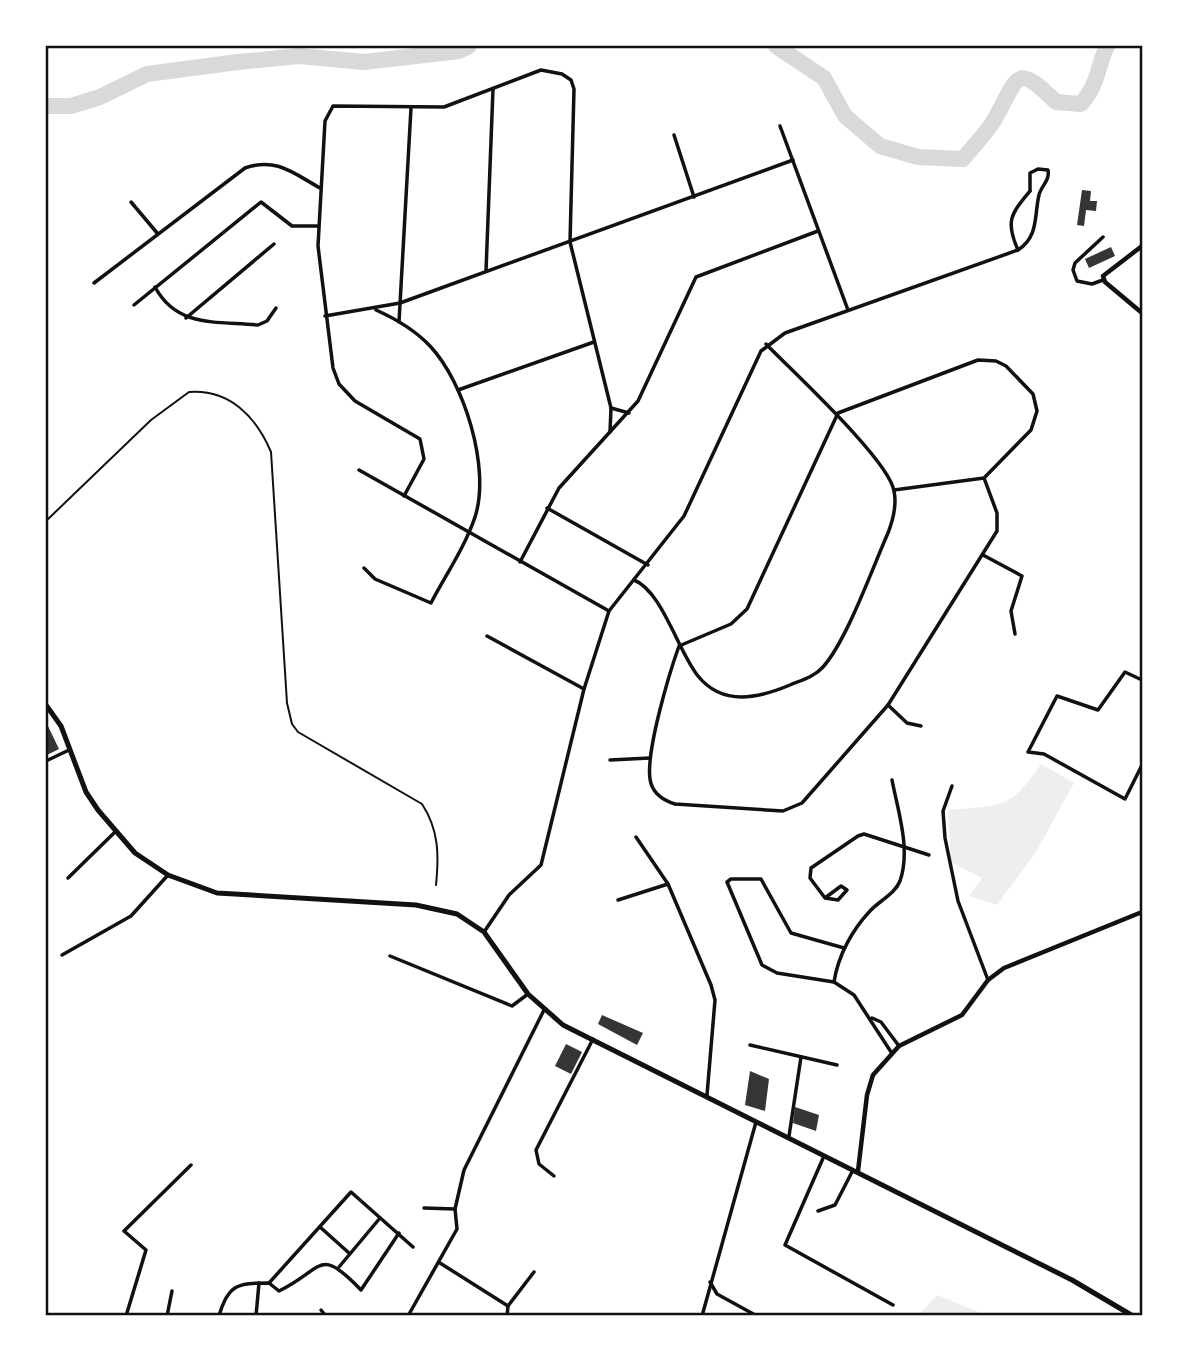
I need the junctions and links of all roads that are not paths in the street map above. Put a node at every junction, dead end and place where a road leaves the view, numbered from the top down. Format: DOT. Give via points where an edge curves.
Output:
graph roads {
  1 [pos="493,89"];
  2 [pos="411,108"];
  3 [pos="780,126"];
  4 [pos="674,135"];
  5 [pos="793,160"];
  6 [pos="320,188"];
  7 [pos="1030,191"];
  8 [pos="1039,193"];
  9 [pos="694,197"];
  10 [pos="131,202"];
  11 [pos="318,226"];
  12 [pos="818,231"];
  13 [pos="158,234"];
  14 [pos="1103,237"];
  15 [pos="570,242"];
  16 [pos="274,244"];
  17 [pos="1143,246"];
  18 [pos="1018,250"];
  19 [pos="486,271"];
  20 [pos="1103,280"];
  21 [pos="94,283"];
  22 [pos="155,287"];
  23 [pos="400,303"];
  24 [pos="134,305"];
  25 [pos="276,308"];
  26 [pos="374,309"];
  27 [pos="848,310"];
  28 [pos="1143,313"];
  29 [pos="325,316"];
  30 [pos="186,318"];
  31 [pos="400,322"];
  32 [pos="594,342"];
  33 [pos="766,344"];
  34 [pos="458,390"];
  35 [pos="611,408"];
  36 [pos="631,413"];
  37 [pos="836,417"];
  38 [pos="610,432"];
  39 [pos="359,470"];
  40 [pos="984,478"];
  41 [pos="894,490"];
  42 [pos="404,496"];
  43 [pos="547,508"];
  44 [pos="46,521"];
  45 [pos="468,533"];
  46 [pos="983,555"];
  47 [pos="520,562"];
  48 [pos="648,565"];
  49 [pos="364,568"];
  50 [pos="634,580"];
  51 [pos="609,611"];
  52 [pos="1016,634"];
  53 [pos="487,636"];
  54 [pos="679,646"];
  55 [pos="1143,680"];
  56 [pos="584,689"];
  57 [pos="46,705"];
  58 [pos="888,705"];
  59 [pos="920,726"];
  60 [pos="70,750"];
  61 [pos="650,758"];
  62 [pos="610,760"];
  63 [pos="46,761"];
  64 [pos="1143,765"];
  65 [pos="892,780"];
  66 [pos="952,786"];
  67 [pos="115,832"];
  68 [pos="636,837"];
  69 [pos="904,848"];
  70 [pos="929,855"];
  71 [pos="168,875"];
  72 [pos="68,878"];
  73 [pos="668,884"];
  74 [pos="436,885"];
  75 [pos="825,898"];
  76 [pos="618,900"];
  77 [pos="1143,912"];
  78 [pos="484,932"];
  79 [pos="844,948"];
  80 [pos="62,955"];
  81 [pos="390,956"];
  82 [pos="988,980"];
  83 [pos="834,982"];
  84 [pos="528,994"];
  85 [pos="544,1010"];
  86 [pos="872,1018"];
  87 [pos="593,1039"];
  88 [pos="750,1045"];
  89 [pos="899,1046"];
  90 [pos="891,1052"];
  91 [pos="801,1057"];
  92 [pos="837,1065"];
  93 [pos="707,1095"];
  94 [pos="756,1121"];
  95 [pos="789,1136"];
  96 [pos="825,1155"];
  97 [pos="191,1165"];
  98 [pos="855,1170"];
  99 [pos="554,1176"];
  100 [pos="424,1208"];
  101 [pos="455,1209"];
  102 [pos="818,1211"];
  103 [pos="381,1217"];
  104 [pos="320,1227"];
  105 [pos="399,1233"];
  106 [pos="413,1247"];
  107 [pos="349,1253"];
  108 [pos="440,1263"];
  109 [pos="339,1267"];
  110 [pos="534,1272"];
  111 [pos="710,1282"];
  112 [pos="259,1283"];
  113 [pos="269,1283"];
  114 [pos="172,1291"];
  115 [pos="893,1305"];
  116 [pos="508,1307"];
  117 [pos="321,1310"];
  118 [pos="126,1315"];
  119 [pos="167,1315"];
  120 [pos="219,1315"];
  121 [pos="256,1315"];
  122 [pos="326,1315"];
  123 [pos="408,1315"];
  124 [pos="507,1315"];
  125 [pos="702,1315"];
  126 [pos="757,1315"];
  127 [pos="1133,1315"];
  1 -- 2 [label="street" via="458,104"];
  1 -- 15 [label="street" via="541,70 571,80 575,89"];
  1 -- 19 [label="street"];
  2 -- 6 [label="street" via="333,106 325,121"];
  2 -- 23 [label="street"];
  3 -- 5 [label="street"];
  4 -- 9 [label="street"];
  5 -- 9 [label="street"];
  5 -- 12 [label="street"];
  6 -- 11 [label="street"];
  6 -- 13 [label="street" via="262,162 245,168"];
  7 -- 8 [label="street"];
  7 -- 8 [label="street" via="1030,173 1043,168 1049,174"];
  7 -- 18 [label="street" via="1009,220"];
  8 -- 18 [label="street" via="1033,233"];
  9 -- 15 [label="street"];
  10 -- 13 [label="street"];
  11 -- 22 [label="street" via="292,226 261,202"];
  11 -- 29 [label="street" via="318,272"];
  12 -- 27 [label="street"];
  12 -- 36 [label="street" via="696,277"];
  13 -- 21 [label="street"];
  14 -- 20 [label="street" via="1073,270 1077,281 1091,284"];
  15 -- 19 [label="street"];
  15 -- 32 [label="street"];
  16 -- 30 [label="street"];
  17 -- 20 [label="street" via="1104,274"];
  18 -- 27 [label="street"];
  19 -- 23 [label="street"];
  20 -- 28 [label="street"];
  22 -- 24 [label="street"];
  22 -- 30 [label="street" via="162,300"];
  23 -- 26 [label="street"];
  23 -- 31 [label="street"];
  25 -- 30 [label="street" via="258,325"];
  26 -- 29 [label="street"];
  26 -- 31 [label="street"];
  27 -- 33 [label="street"];
  29 -- 42 [label="street" via="339,384 368,411 414,435 423,445 424,459"];
  31 -- 34 [label="street" via="432,348"];
  32 -- 34 [label="street"];
  32 -- 35 [label="street"];
  33 -- 37 [label="street"];
  33 -- 48 [label="street" via="684,516"];
  34 -- 45 [label="street" via="480,463 479,498"];
  35 -- 36 [label="street"];
  35 -- 38 [label="street"];
  36 -- 38 [label="street"];
  37 -- 40 [label="street" via="841,411 978,360 996,361 1034,394 1037,418 1024,440"];
  37 -- 41 [label="street" via="878,458"];
  37 -- 54 [label="street" via="747,609 731,624"];
  38 -- 43 [label="street"];
  39 -- 42 [label="street"];
  40 -- 41 [label="street"];
  40 -- 46 [label="street" via="999,523"];
  41 -- 54 [label="street" via="894,518 888,533 831,656 817,673 761,697 735,698 705,684"];
  42 -- 45 [label="street"];
  43 -- 47 [label="street"];
  43 -- 48 [label="street"];
  44 -- 74 [label="lane" via="151,420 189,391 219,395 240,407 258,426 271,452 292,724 298,732 422,804 438,844"];
  45 -- 47 [label="street"];
  45 -- 49 [label="street" via="431,603 375,579"];
  46 -- 52 [label="street" via="1022,576 1011,611"];
  46 -- 58 [label="street"];
  47 -- 51 [label="street"];
  48 -- 50 [label="street"];
  50 -- 51 [label="street"];
  50 -- 54 [label="street" via="649,589"];
  51 -- 56 [label="street"];
  53 -- 56 [label="street"];
  54 -- 61 [label="street"];
  55 -- 64 [label="street" via="1125,672 1098,710 1057,696 1028,752 1044,754 1125,799"];
  56 -- 78 [label="street" via="541,864 509,895"];
  57 -- 60 [label="main road"];
  58 -- 59 [label="street" via="906,723"];
  58 -- 61 [label="street" via="802,803 783,811 665,801 654,792"];
  60 -- 63 [label="street"];
  60 -- 67 [label="main road" via="86,792"];
  61 -- 62 [label="street"];
  65 -- 69 [label="street"];
  66 -- 82 [label="street" via="943,811 945,838 958,901"];
  67 -- 71 [label="main road" via="135,853"];
  67 -- 72 [label="street"];
  68 -- 73 [label="street"];
  69 -- 70 [label="street"];
  69 -- 75 [label="street" via="858,836 811,868 810,878"];
  69 -- 79 [label="street" via="899,884 869,911"];
  71 -- 78 [label="main road" via="242,897 433,906 457,914"];
  71 -- 80 [label="street" via="131,916"];
  73 -- 76 [label="street"];
  73 -- 93 [label="street" via="715,1000"];
  75 -- 75 [label="street" via="838,900 847,890 841,886"];
  77 -- 82 [label="street" via="1003,968"];
  78 -- 84 [label="main road"];
  79 -- 83 [label="street"];
  79 -- 83 [label="street" via="791,933 762,880 729,880 727,887 762,965 777,973"];
  81 -- 84 [label="street" via="512,1006"];
  82 -- 89 [label="street" via="962,1015"];
  83 -- 86 [label="street" via="854,995"];
  84 -- 85 [label="main road"];
  85 -- 87 [label="main road"];
  85 -- 101 [label="street" via="464,1170"];
  86 -- 89 [label="street" via="881,1022"];
  86 -- 90 [label="street"];
  87 -- 93 [label="main road"];
  87 -- 99 [label="street" via="536,1150 539,1164"];
  88 -- 91 [label="street"];
  89 -- 90 [label="street"];
  90 -- 98 [label="street" via="869,1086"];
  91 -- 92 [label="street"];
  91 -- 95 [label="street"];
  93 -- 94 [label="main road"];
  94 -- 95 [label="main road"];
  94 -- 111 [label="street"];
  95 -- 96 [label="main road"];
  96 -- 98 [label="main road"];
  96 -- 115 [label="street" via="785,1245"];
  97 -- 118 [label="street" via="124,1231 146,1250"];
  98 -- 102 [label="street" via="835,1205"];
  98 -- 127 [label="main road"];
  100 -- 101 [label="street"];
  101 -- 108 [label="street" via="457,1229"];
  103 -- 104 [label="street" via="351,1192"];
  103 -- 105 [label="street"];
  103 -- 107 [label="street"];
  104 -- 107 [label="street"];
  104 -- 113 [label="street"];
  105 -- 106 [label="street"];
  105 -- 109 [label="street" via="361,1290"];
  107 -- 109 [label="street"];
  108 -- 116 [label="street"];
  108 -- 123 [label="street"];
  109 -- 113 [label="street" via="319,1265 279,1291"];
  110 -- 116 [label="street"];
  111 -- 125 [label="street"];
  111 -- 126 [label="street" via="717,1294"];
  112 -- 113 [label="street"];
  112 -- 120 [label="street" via="230,1290"];
  112 -- 121 [label="street"];
  114 -- 119 [label="street"];
  116 -- 124 [label="street"];
  117 -- 122 [label="street"];
}
